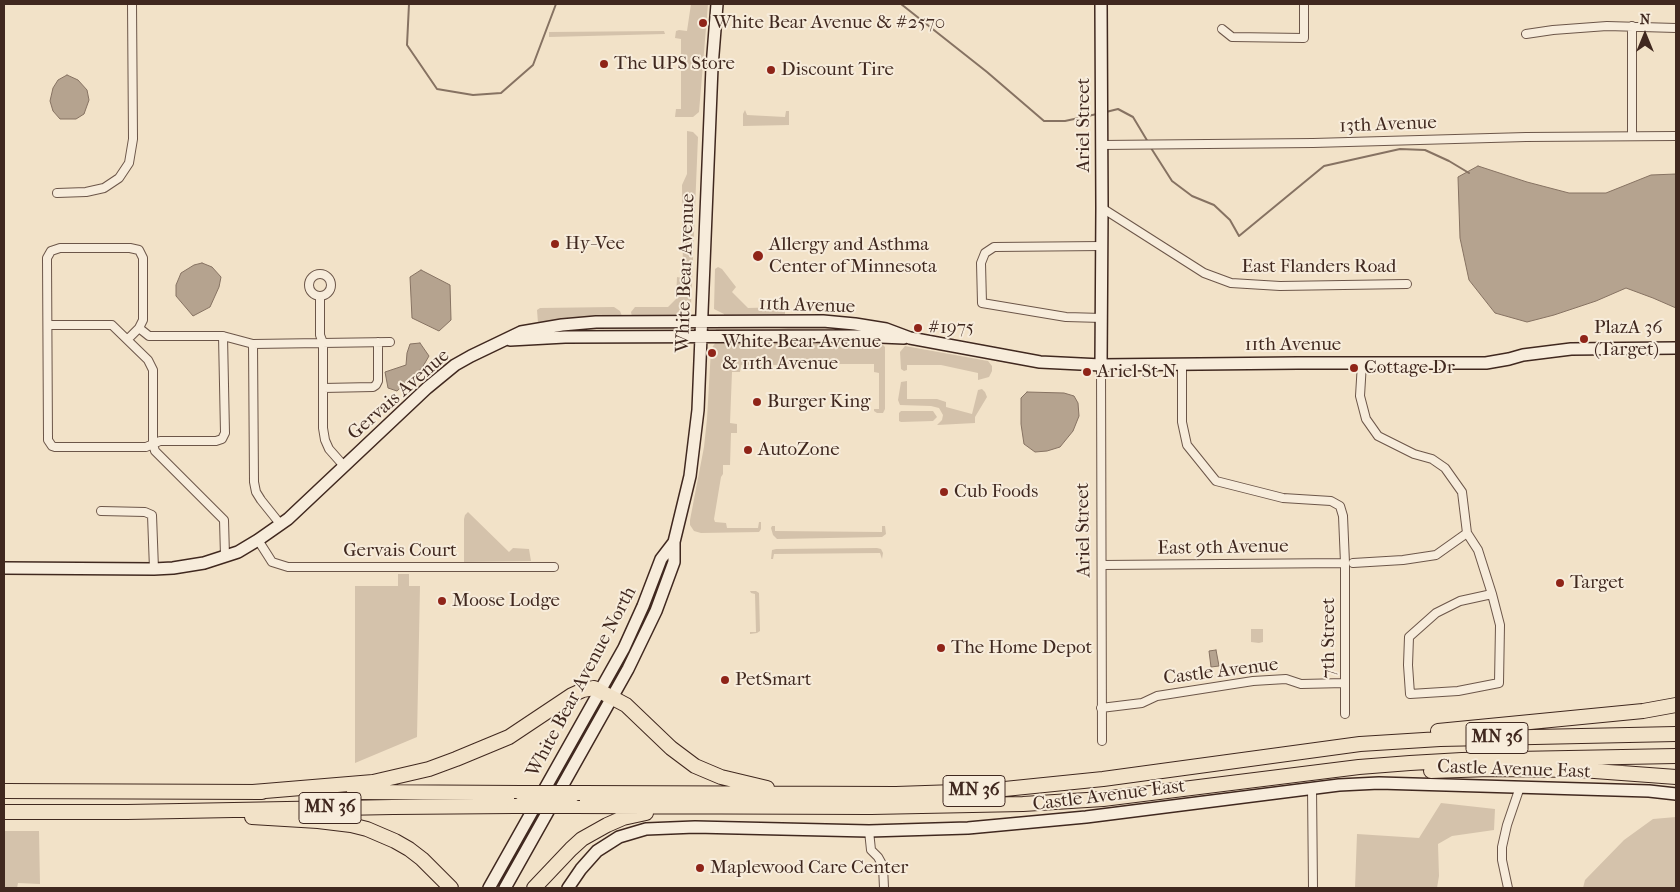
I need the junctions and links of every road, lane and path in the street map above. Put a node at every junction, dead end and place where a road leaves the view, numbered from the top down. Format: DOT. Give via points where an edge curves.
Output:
graph roads {
  1 [pos="132,4"];
  2 [pos="717,4"];
  3 [pos="1101,4"];
  4 [pos="1304,4"];
  5 [pos="1632,26"];
  6 [pos="1676,28"];
  7 [pos="1222,29"];
  8 [pos="1526,34"];
  9 [pos="1632,136"];
  10 [pos="1676,136"];
  11 [pos="1101,145"];
  12 [pos="57,193"];
  13 [pos="1102,208"];
  14 [pos="1102,246"];
  15 [pos="1407,284"];
  16 [pos="320,297"];
  17 [pos="1102,318"];
  18 [pos="702,322"];
  19 [pos="48,325"];
  20 [pos="139,328"];
  21 [pos="223,336"];
  22 [pos="701,337"];
  23 [pos="910,338"];
  24 [pos="128,339"];
  25 [pos="506,340"];
  26 [pos="323,342"];
  27 [pos="378,342"];
  28 [pos="390,342"];
  29 [pos="253,344"];
  30 [pos="1676,348"];
  31 [pos="1362,362"];
  32 [pos="1182,364"];
  33 [pos="1101,366"];
  34 [pos="323,388"];
  35 [pos="153,444"];
  36 [pos="344,466"];
  37 [pos="101,511"];
  38 [pos="281,525"];
  39 [pos="1466,534"];
  40 [pos="258,540"];
  41 [pos="674,542"];
  42 [pos="225,556"];
  43 [pos="1349,563"];
  44 [pos="1102,565"];
  45 [pos="554,567"];
  46 [pos="4,568"];
  47 [pos="154,569"];
  48 [pos="1492,594"];
  49 [pos="1345,683"];
  50 [pos="607,694"];
  51 [pos="1676,705"];
  52 [pos="1101,708"];
  53 [pos="1345,714"];
  54 [pos="1676,734"];
  55 [pos="1102,741"];
  56 [pos="1318,749"];
  57 [pos="1676,756"];
  58 [pos="1318,772"];
  59 [pos="1676,777"];
  60 [pos="1312,788"];
  61 [pos="1520,788"];
  62 [pos="4,791"];
  63 [pos="253,792"];
  64 [pos="788,794"];
  65 [pos="1676,794"];
  66 [pos="701,807"];
  67 [pos="4,812"];
  68 [pos="146,812"];
  69 [pos="869,831"];
  70 [pos="451,888"];
  71 [pos="489,888"];
  72 [pos="505,888"];
  73 [pos="534,888"];
  74 [pos="568,888"];
  75 [pos="884,888"];
  76 [pos="1313,888"];
  77 [pos="1508,888"];
  1 -- 12 [label="street" via="133,139 129,163 119,178 104,188"];
  2 -- 18 [label="street, White Bear Avenue"];
  3 -- 11 [label="street, Ariel Street"];
  4 -- 7 [label="street" via="1304,38 1232,37"];
  5 -- 6 [label="street"];
  5 -- 8 [label="street" via="1580,27"];
  5 -- 9 [label="street"];
  9 -- 10 [label="street, 13th Avenue"];
  9 -- 11 [label="street, 13th Avenue"];
  11 -- 13 [label="street, Ariel Street"];
  13 -- 14 [label="street, Ariel Street"];
  13 -- 15 [label="street, East Flanders Road" via="1204,273 1231,283 1280,286"];
  14 -- 17 [label="street, Ariel Street"];
  14 -- 17 [label="street" via="994,247 985,253 981,263 982,303 1066,317"];
  16 -- 26 [label="street, Gervais Avenue"];
  17 -- 33 [label="street, Ariel Street"];
  18 -- 22 [label="street, White Bear Avenue"];
  18 -- 23 [label="street, 11th Avenue" via="823,321 886,329"];
  18 -- 25 [label="street, Gervais Avenue" via="562,325 531,329"];
  19 -- 20 [label="street" via="47,258 51,251 60,248 130,248 139,250 142,258 143,320"];
  19 -- 24 [label="street" via="108,324"];
  19 -- 35 [label="street" via="49,444 55,448 146,447"];
  20 -- 21 [label="street" via="149,336"];
  20 -- 24 [label="street"];
  21 -- 29 [label="street"];
  21 -- 35 [label="street" via="224,437 216,442 160,441"];
  22 -- 23 [label="street, 11th Avenue"];
  22 -- 25 [label="street, Gervais Avenue"];
  22 -- 41 [label="street, White Bear Avenue" via="694,454"];
  23 -- 33 [label="street, 11th Avenue" via="1040,362"];
  24 -- 35 [label="street" via="153,370"];
  25 -- 36 [label="street, Gervais Avenue" via="471,356 441,376"];
  26 -- 27 [label="street"];
  26 -- 29 [label="street"];
  26 -- 34 [label="street, Gervais Avenue"];
  27 -- 28 [label="street"];
  27 -- 34 [label="street, Gervais Avenue" via="376,385"];
  29 -- 38 [label="street" via="254,482 261,500"];
  30 -- 31 [label="street, 11th Avenue" via="1571,349 1486,362"];
  31 -- 32 [label="street, 11th Avenue"];
  31 -- 39 [label="street" via="1360,396 1366,420 1378,436 1432,459 1445,468 1462,492"];
  32 -- 33 [label="street, 11th Avenue"];
  32 -- 43 [label="street, 7th Street" via="1182,422 1186,445 1206,470 1216,481 1232,486 1282,498 1331,501 1340,506"];
  33 -- 44 [label="street, Ariel Street"];
  34 -- 36 [label="street, Gervais Avenue" via="325,440"];
  35 -- 42 [label="street" via="155,450 224,520"];
  36 -- 38 [label="street, Gervais Avenue"];
  37 -- 47 [label="street" via="152,515"];
  38 -- 40 [label="street, Gervais Avenue"];
  39 -- 43 [label="street, East 9th Avenue" via="1436,555"];
  39 -- 48 [label="street" via="1478,550"];
  40 -- 42 [label="street, Gervais Avenue"];
  40 -- 45 [label="street, Gervais Court" via="272,562 288,567"];
  41 -- 50 [label="street, White Bear Avenue North" via="661,558"];
  42 -- 47 [label="street, Gervais Avenue" via="192,566"];
  43 -- 44 [label="street, East 9th Avenue"];
  43 -- 49 [label="street, 7th Street"];
  44 -- 52 [label="street, Ariel Street"];
  46 -- 47 [label="street, Gervais Avenue"];
  48 -- 48 [label="street" via="1500,625 1499,683 1458,691 1410,694 1409,637 1436,613 1460,601"];
  49 -- 52 [label="street, Castle Avenue" via="1300,684 1286,679 1253,681"];
  49 -- 53 [label="street, 7th Street"];
  50 -- 63 [label="highway" via="594,688 583,690 510,737 429,769 373,782"];
  50 -- 64 [label="highway" via="626,705 695,766 722,777"];
  50 -- 71 [label="street, White Bear Avenue North"];
  50 -- 72 [label="street, White Bear Avenue North"];
  51 -- 56 [label="highway" via="1634,712 1398,734"];
  52 -- 55 [label="street, Ariel Street"];
  54 -- 56 [label="highway, MN 36" via="1440,739"];
  56 -- 64 [label="highway, MN 36" via="1015,788 896,794"];
  57 -- 58 [label="highway, MN 36" via="1410,762"];
  58 -- 59 [label="highway" via="1581,770"];
  58 -- 66 [label="highway, MN 36" via="1103,799 1053,802"];
  60 -- 61 [label="street, Castle Avenue East" via="1379,783"];
  60 -- 69 [label="street, Castle Avenue East" via="1056,820 968,828"];
  60 -- 76 [label="street"];
  61 -- 65 [label="street, Castle Avenue East"];
  61 -- 77 [label="street" via="1502,847"];
  62 -- 63 [label="highway, MN 36"];
  63 -- 64 [label="highway, MN 36, bridge"];
  66 -- 68 [label="highway, MN 36, bridge" via="374,807"];
  66 -- 73 [label="highway" via="636,814 607,825 582,839"];
  67 -- 68 [label="highway, MN 36"];
  68 -- 70 [label="highway" via="351,825 409,849"];
  69 -- 74 [label="street, Castle Avenue East" via="695,827 639,830 619,836 597,851"];
  69 -- 75 [label="street" via="871,850 882,866"];
}
